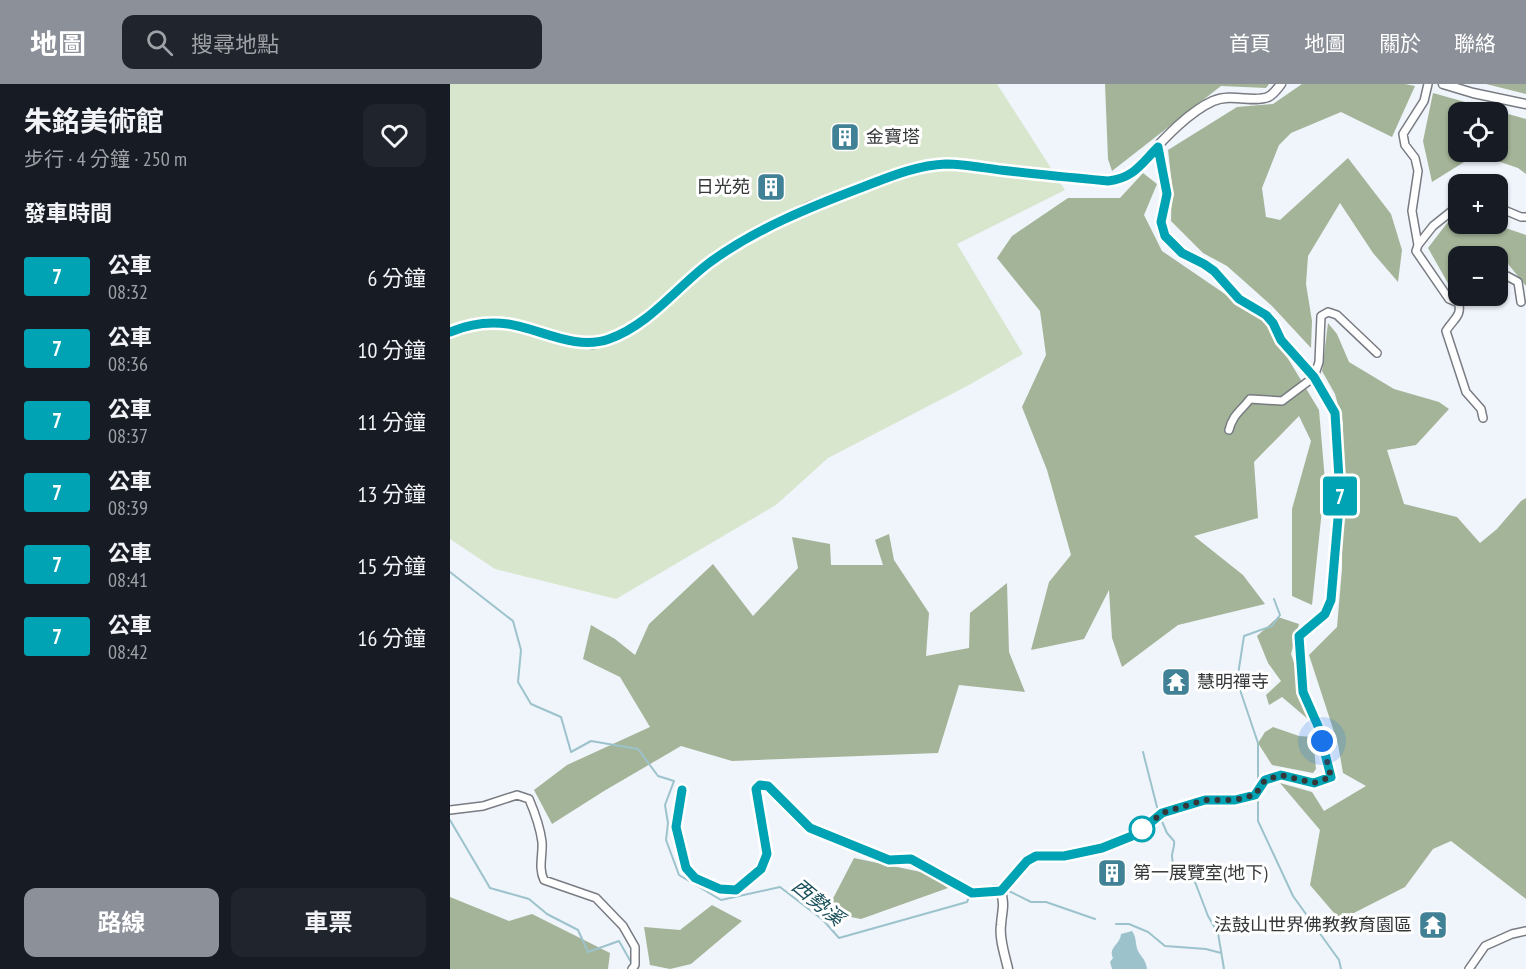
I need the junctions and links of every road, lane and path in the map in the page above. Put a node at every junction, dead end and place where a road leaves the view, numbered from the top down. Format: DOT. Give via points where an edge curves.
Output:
graph roads {
  1 [pos="1281,84"];
  2 [pos="1428,84"];
  3 [pos="1443,84"];
  4 [pos="1526,104"];
  5 [pos="1158,147"];
  6 [pos="1508,212"];
  7 [pos="1448,214"];
  8 [pos="1526,217"];
  9 [pos="1418,245"];
  10 [pos="1508,277"];
  11 [pos="1448,298"];
  12 [pos="1521,302"];
  13 [pos="1460,306"];
  14 [pos="450,332"];
  15 [pos="1377,353"];
  16 [pos="1314,377"];
  17 [pos="1482,418"];
  18 [pos="1229,430"];
  19 [pos="682,790"];
  20 [pos="450,810"];
  21 [pos="1001,891"];
  22 [pos="1526,931"];
  23 [pos="632,969"];
  24 [pos="1008,969"];
  25 [pos="1470,969"];
  1 -- 5 [label="street" via="1263,98 1229,96 1212,102 1190,116"];
  2 -- 9 [label="street" via="1424,101 1403,134 1404,145 1415,158 1418,171 1412,211"];
  3 -- 4 [label="street"];
  5 -- 14 [label="street" via="1122,179 1097,180 947,164 920,167 877,181 808,207 752,236 709,263 627,332 593,344 509,324 486,323"];
  5 -- 16 [label="street" via="1167,194 1161,222 1165,236 1182,253 1214,271 1239,299 1266,315 1281,340"];
  6 -- 8 [label="street"];
  7 -- 9 [label="street"];
  9 -- 11 [label="street" via="1416,251"];
  10 -- 12 [label="street" via="1518,282"];
  13 -- 17 [label="street" via="1459,315 1446,331 1466,392 1481,410"];
  15 -- 16 [label="street" via="1337,315 1328,312 1321,316 1319,362"];
  16 -- 18 [label="street" via="1282,401 1250,399 1233,417"];
  16 -- 21 [label="street" via="1335,413 1340,495 1331,600 1325,614 1299,636 1303,692 1318,726 1331,777 1314,783 1281,775 1265,780 1255,795 1205,800 1162,813 1137,834 1102,848 1064,856 1036,856"];
  19 -- 21 [label="street" via="676,827 686,868 695,878 720,889 736,890 761,869 767,854 756,789 760,785 768,786 810,828 889,860 911,859 972,893"];
  20 -- 23 [label="street" via="483,806 518,795 529,799 539,823 544,880 596,898 623,926 635,947"];
  21 -- 24 [label="street" via="1005,907 1001,937"];
  22 -- 25 [label="street" via="1485,946"];
}
